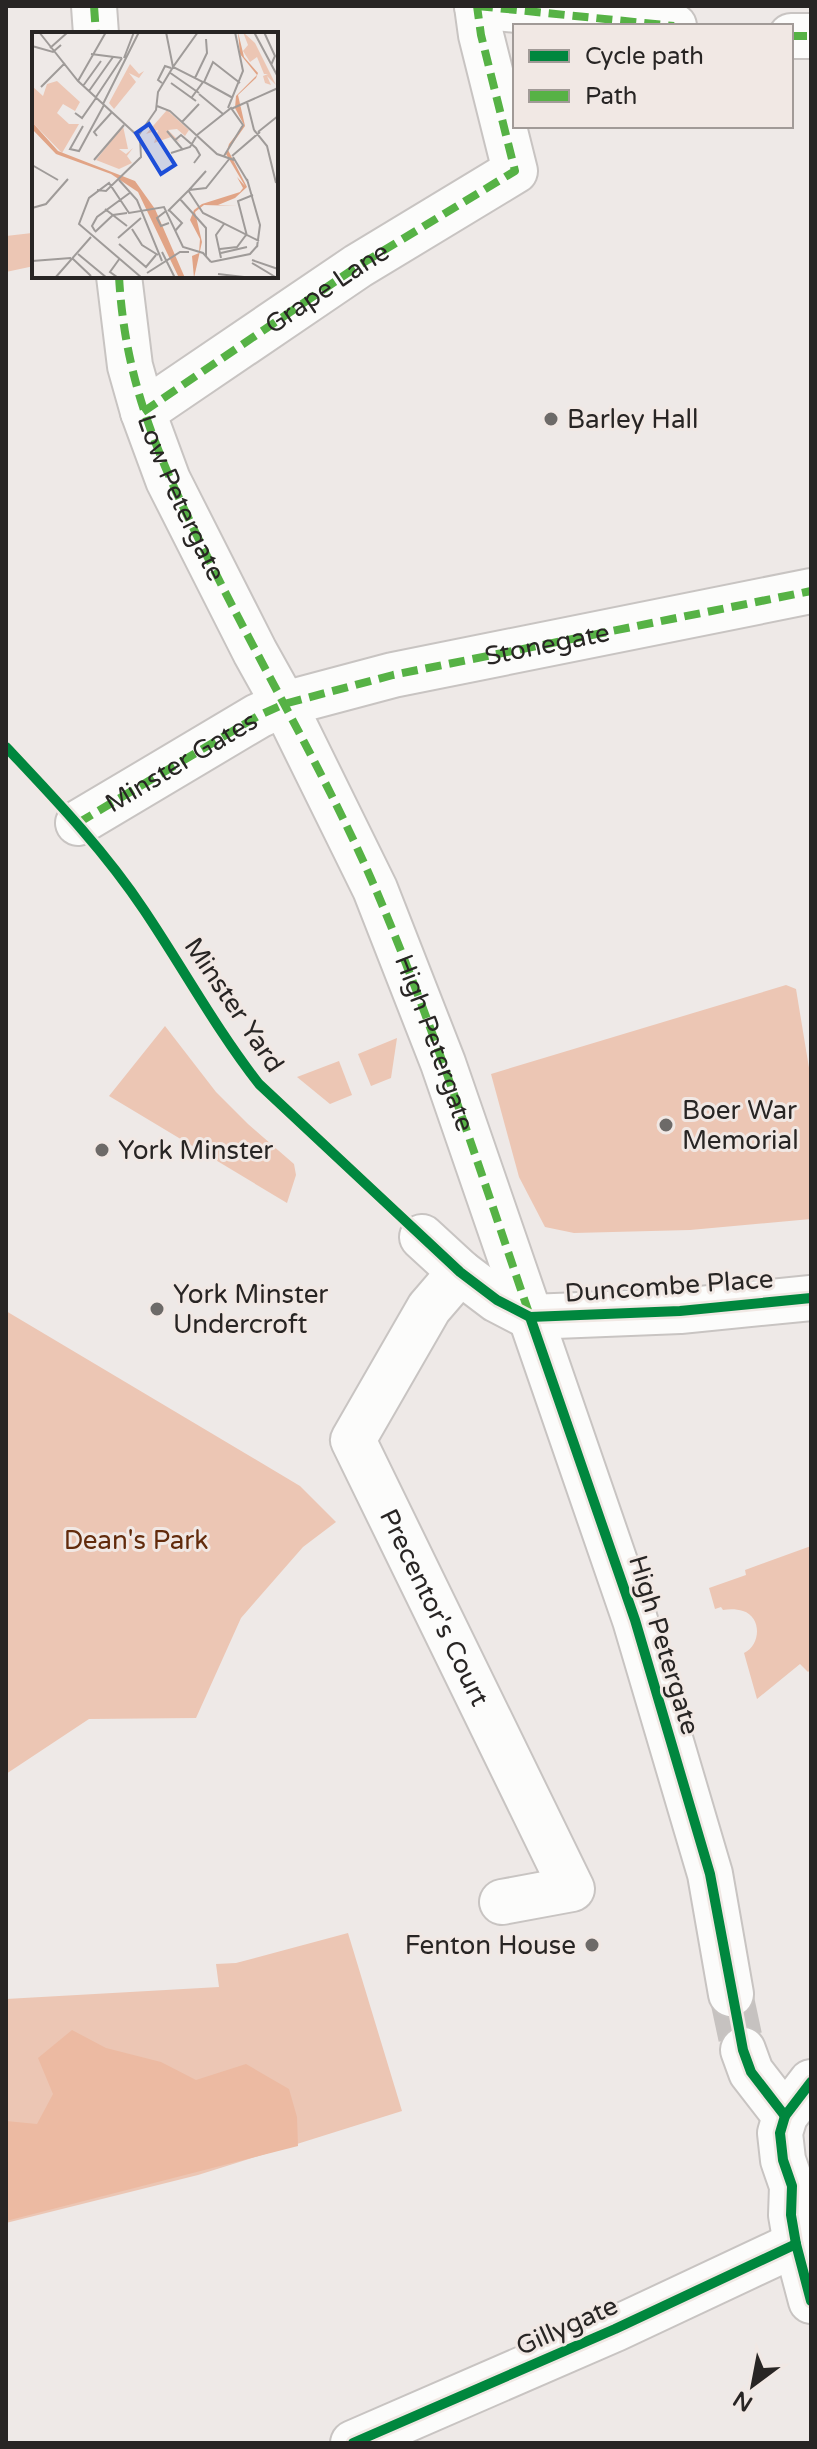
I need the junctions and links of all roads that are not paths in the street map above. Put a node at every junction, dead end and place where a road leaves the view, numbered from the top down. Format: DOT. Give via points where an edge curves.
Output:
graph roads {
  1 [pos="94,6"];
  2 [pos="477,6"];
  3 [pos="594,11"];
  4 [pos="663,24"];
  5 [pos="96,32"];
  6 [pos="119,278"];
  7 [pos="143,412"];
  8 [pos="811,591"];
  9 [pos="284,704"];
  10 [pos="78,823"];
  11 [pos="422,1237"];
  12 [pos="460,1272"];
  13 [pos="811,1298"];
  14 [pos="530,1317"];
  15 [pos="502,1902"];
  16 [pos="731,1994"];
  17 [pos="743,2050"];
  18 [pos="811,2082"];
  19 [pos="785,2116"];
  20 [pos="801,2174"];
  21 [pos="796,2244"];
  22 [pos="811,2301"];
  23 [pos="353,2443"];
  1 -- 5 [label="street"];
  2 -- 3 [label="street"];
  2 -- 7 [label="street, Grape Lane" via="515,171 358,266"];
  3 -- 4 [label="street"];
  6 -- 7 [label="street, Low Petergate" via="130,366"];
  7 -- 9 [label="street, Low Petergate" via="168,480"];
  8 -- 9 [label="street, Stonegate" via="393,675"];
  9 -- 10 [label="street, Minster Gates"];
  9 -- 14 [label="street, High Petergate" via="375,889 443,1063"];
  11 -- 12 [label="street"];
  12 -- 14 [label="street"];
  12 -- 15 [label="street, Precentor's Court" via="429,1308 353,1440 572,1889"];
  13 -- 14 [label="street, Duncombe Place" via="680,1311"];
  14 -- 16 [label="street, High Petergate" via="639,1634 710,1874"];
  17 -- 19 [label="street" via="751,2072"];
  18 -- 19 [label="street"];
  19 -- 20 [label="street" via="780,2133 783,2160"];
  20 -- 21 [label="street" via="791,2215"];
  21 -- 22 [label="street"];
  21 -- 23 [label="street, Gillygate"];
}
